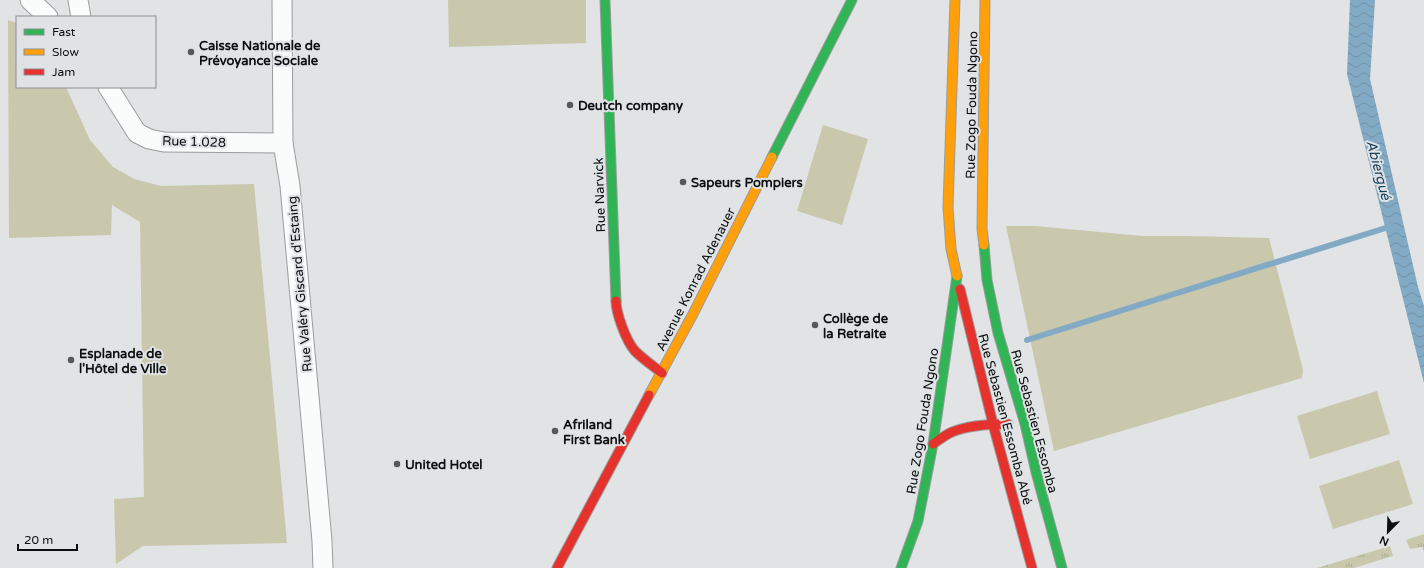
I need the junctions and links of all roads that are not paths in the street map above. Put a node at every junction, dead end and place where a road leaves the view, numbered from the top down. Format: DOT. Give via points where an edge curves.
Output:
graph roads {
  1 [pos="30,0"];
  2 [pos="78,0"];
  3 [pos="282,0"];
  4 [pos="605,0"];
  5 [pos="852,0"];
  6 [pos="955,0"];
  7 [pos="985,0"];
  8 [pos="47,16"];
  9 [pos="81,16"];
  10 [pos="109,88"];
  11 [pos="283,143"];
  12 [pos="982,229"];
  13 [pos="975,243"];
  14 [pos="964,262"];
  15 [pos="957,276"];
  16 [pos="662,373"];
  17 [pos="993,424"];
  18 [pos="1025,424"];
  19 [pos="933,444"];
  20 [pos="323,568"];
  21 [pos="558,568"];
  22 [pos="901,568"];
  23 [pos="1032,568"];
  24 [pos="1062,568"];
  1 -- 8 [label="street"];
  2 -- 9 [label="street"];
  3 -- 11 [label="street, Rue Valéry Giscard d'Estaing"];
  4 -- 16 [label="main road, Rue Narvick" via="616,306 622,327 634,350"];
  5 -- 16 [label="main road, Avenue Konrad Adenauer"];
  6 -- 15 [label="main road, Rue Zogo Fouda Ngono" via="948,207 951,249"];
  7 -- 12 [label="main road, Rue Zogo Fouda Ngono"];
  10 -- 11 [label="street, Rue 1.028" via="137,133 150,139 164,142"];
  11 -- 20 [label="street, Rue Valéry Giscard d'Estaing" via="290,186"];
  12 -- 13 [label="main road, Rue Zogo Fouda Ngono"];
  12 -- 18 [label="main road, Rue Sebastien Essomba" via="987,280 998,333"];
  14 -- 15 [label="main road, Rue Zogo Fouda Ngono"];
  15 -- 17 [label="main road, Rue Sebastien Essomba Abé"];
  15 -- 19 [label="main road, Rue Zogo Fouda Ngono"];
  16 -- 21 [label="main road, Avenue Konrad Adenauer"];
  17 -- 18 [label="main road"];
  17 -- 19 [label="main road" via="952,432"];
  17 -- 23 [label="main road, Rue Sebastien Essomba Abé"];
  18 -- 24 [label="main road, Rue Sebastien Essomba"];
  19 -- 22 [label="main road, Rue Zogo Fouda Ngono" via="918,521"];
}
